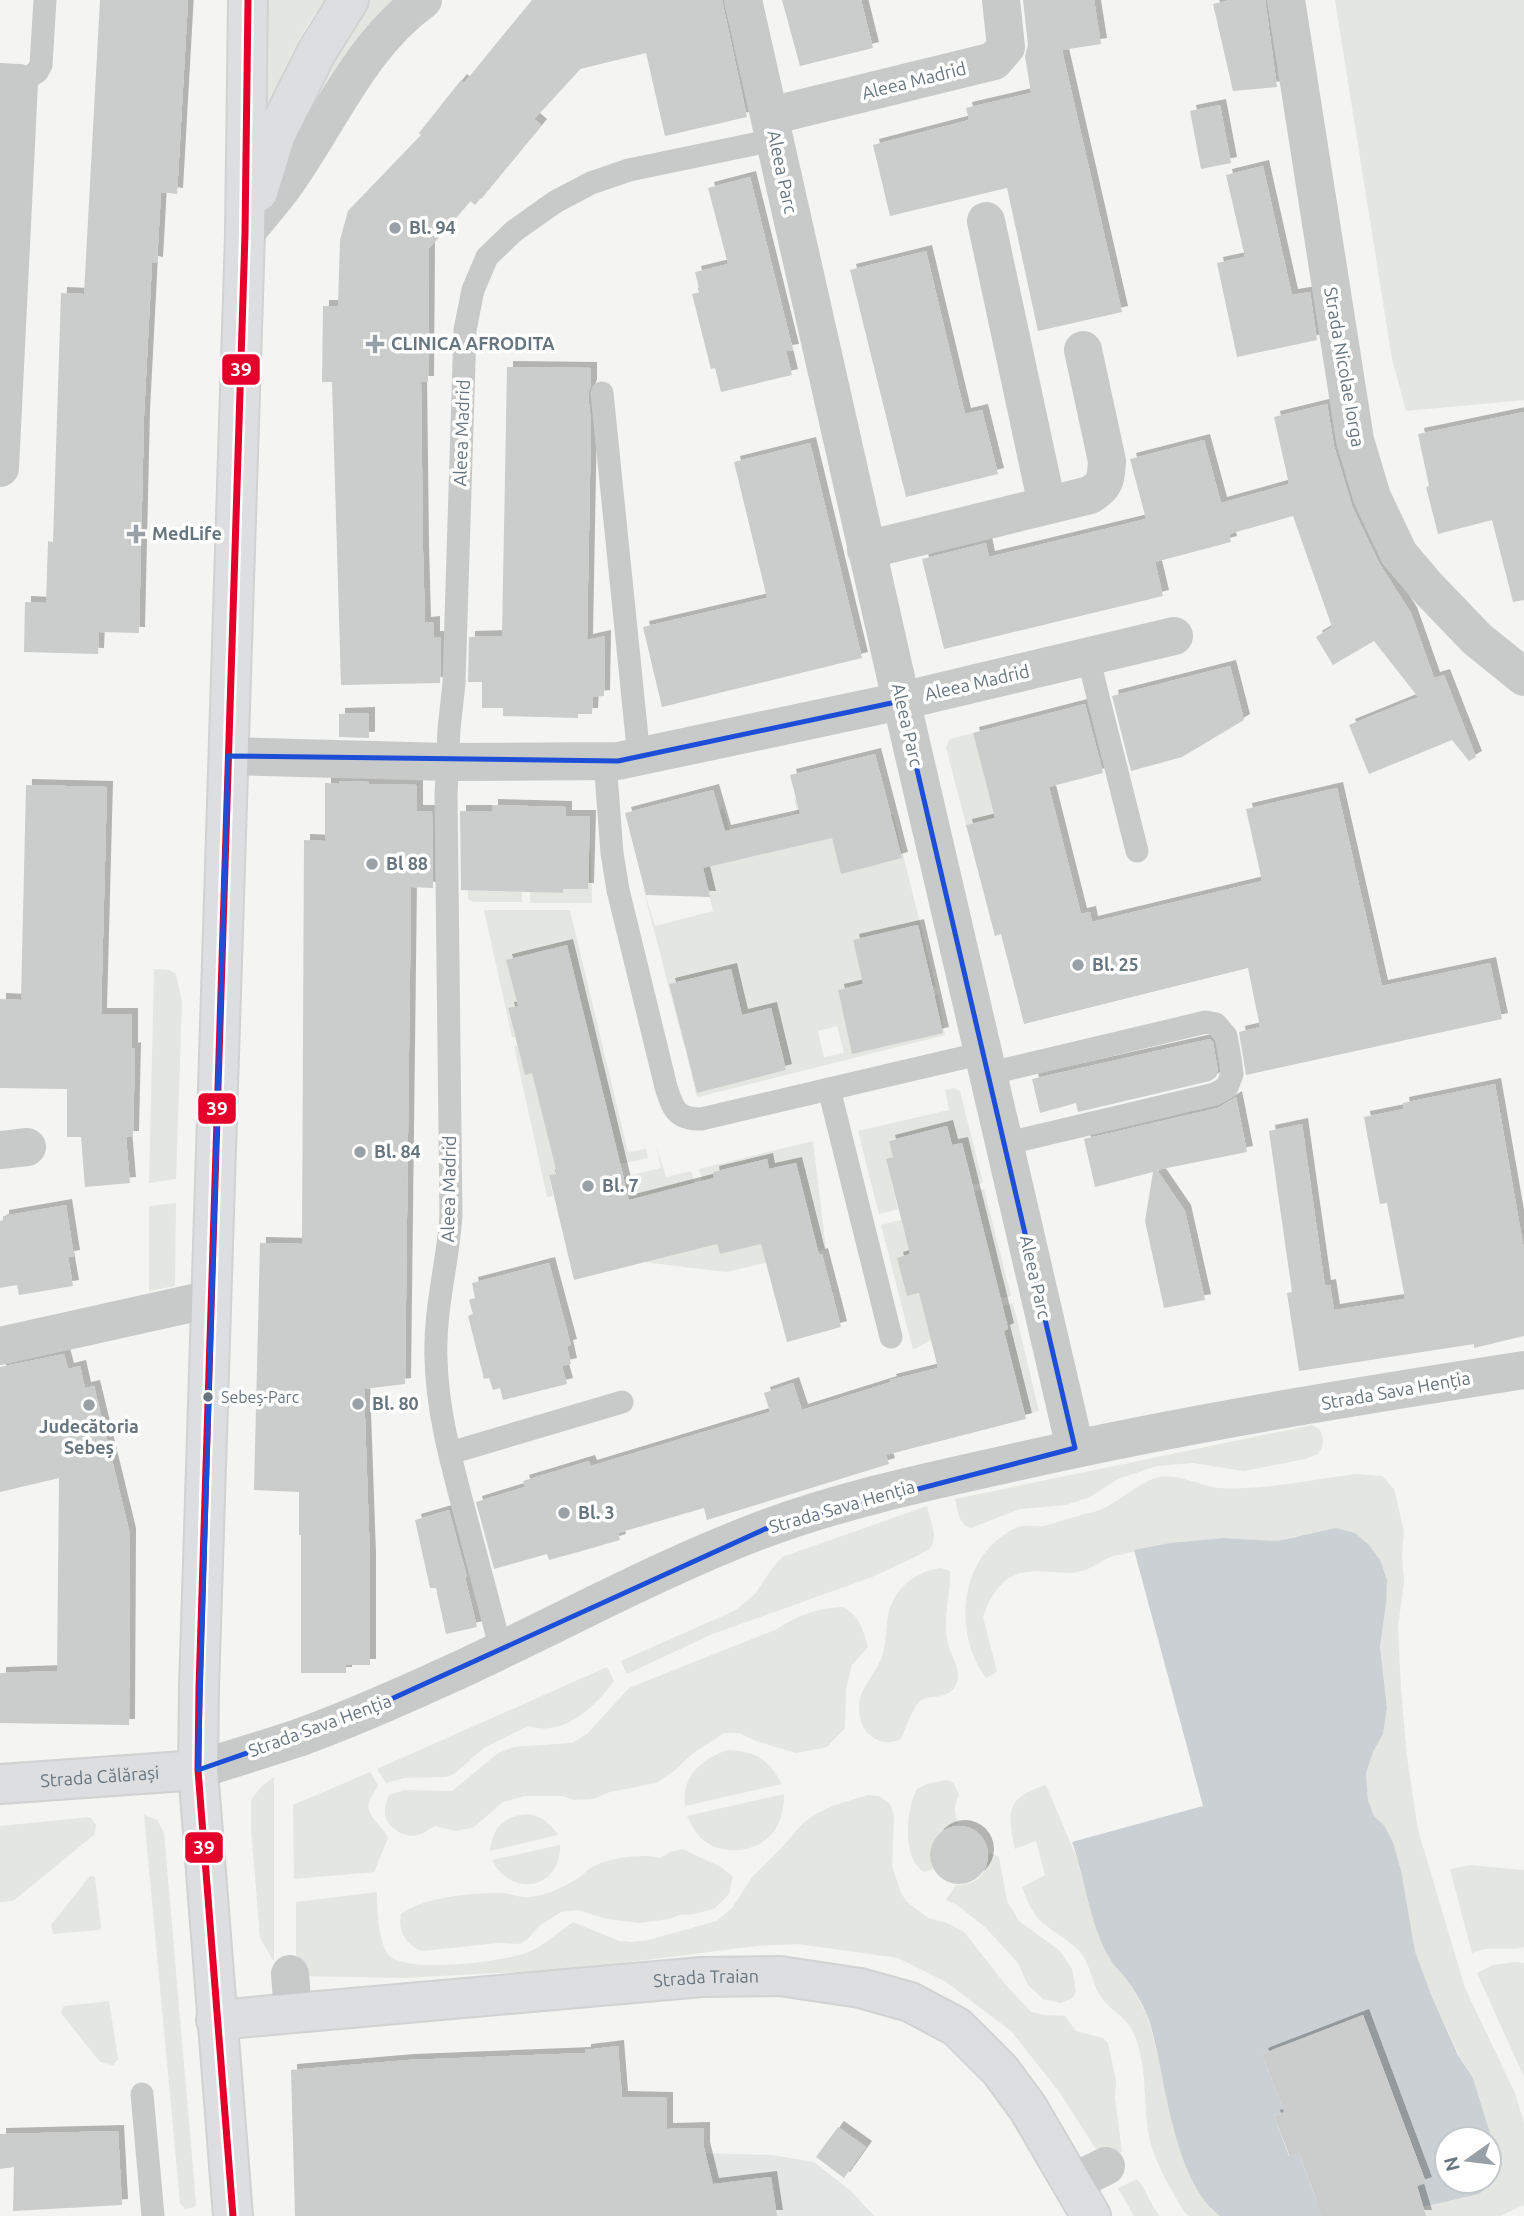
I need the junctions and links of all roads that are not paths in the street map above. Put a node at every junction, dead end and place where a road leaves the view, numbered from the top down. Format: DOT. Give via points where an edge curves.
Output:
graph roads {
  1 [pos="45,0"];
  2 [pos="248,0"];
  3 [pos="349,0"];
  4 [pos="423,0"];
  5 [pos="743,0"];
  6 [pos="1001,0"];
  7 [pos="1286,0"];
  8 [pos="9,83"];
  9 [pos="772,128"];
  10 [pos="986,221"];
  11 [pos="245,234"];
  12 [pos="1083,350"];
  13 [pos="602,393"];
  14 [pos="0,468"];
  15 [pos="1047,505"];
  16 [pos="866,550"];
  17 [pos="1174,636"];
  18 [pos="1088,657"];
  19 [pos="1524,677"];
  20 [pos="901,701"];
  21 [pos="228,756"];
  22 [pos="622,759"];
  23 [pos="447,762"];
  24 [pos="1138,851"];
  25 [pos="985,1063"];
  26 [pos="830,1089"];
  27 [pos="1004,1144"];
  28 [pos="211,1299"];
  29 [pos="891,1336"];
  30 [pos="0,1346"];
  31 [pos="1524,1370"];
  32 [pos="622,1402"];
  33 [pos="1063,1427"];
  34 [pos="450,1453"];
  35 [pos="501,1650"];
  36 [pos="198,1770"];
  37 [pos="0,1784"];
  38 [pos="290,1973"];
  39 [pos="293,2013"];
  40 [pos="216,2020"];
  41 [pos="142,2094"];
  42 [pos="1106,2166"];
  43 [pos="1072,2183"];
  44 [pos="153,2216"];
  45 [pos="233,2216"];
  46 [pos="1091,2216"];
  1 -- 8 [label="lane" via="41,65 37,72"];
  2 -- 11 [label="main road"];
  3 -- 11 [label="main road" via="316,53 276,134"];
  4 -- 11 [label="street" via="375,47 286,183"];
  5 -- 9 [label="street, Aleea Parc"];
  6 -- 9 [label="street, Aleea Madrid" via="1006,47 994,61"];
  7 -- 19 [label="street, Strada Nicolae Iorga" via="1355,440 1372,497 1406,563 1477,639"];
  8 -- 14 [label="street"];
  9 -- 16 [label="street, Aleea Parc"];
  9 -- 23 [label="lane, Aleea Madrid" via="591,183 514,231 487,257 473,290 465,330 454,683"];
  10 -- 15 [label="street"];
  11 -- 21 [label="main road"];
  12 -- 15 [label="street" via="1107,477 1090,495"];
  13 -- 22 [label="lane"];
  15 -- 16 [label="street"];
  16 -- 20 [label="street, Aleea Parc"];
  17 -- 18 [label="street, Aleea Madrid"];
  18 -- 20 [label="street, Aleea Madrid"];
  18 -- 24 [label="lane"];
  20 -- 22 [label="street, Aleea Madrid"];
  20 -- 25 [label="street, Aleea Parc"];
  21 -- 23 [label="street, Aleea Madrid"];
  21 -- 28 [label="main road"];
  22 -- 23 [label="street, Aleea Madrid"];
  22 -- 26 [label="lane" via="612,853 672,1105 681,1115 701,1119"];
  23 -- 34 [label="lane, Aleea Madrid" via="451,1215 438,1303 436,1359"];
  25 -- 26 [label="lane"];
  25 -- 27 [label="street, Aleea Parc"];
  25 -- 27 [label="lane" via="1206,1022 1216,1024 1226,1036 1232,1074 1227,1087 1215,1094"];
  26 -- 29 [label="lane"];
  27 -- 33 [label="street, Aleea Parc"];
  28 -- 30 [label="street"];
  28 -- 36 [label="main road"];
  31 -- 33 [label="street, Strada Sava Henția" via="1290,1409"];
  32 -- 34 [label="lane"];
  33 -- 35 [label="street, Strada Sava Henția" via="939,1480 765,1529"];
  34 -- 35 [label="lane, Aleea Madrid"];
  35 -- 36 [label="street, Strada Sava Henția" via="298,1752"];
  36 -- 37 [label="main road, Strada Călărași"];
  36 -- 40 [label="main road"];
  38 -- 39 [label="street"];
  39 -- 40 [label="main road, Strada Traian"];
  39 -- 43 [label="main road, Strada Traian" via="702,1977 780,1976 860,1988 910,2003 957,2027 1000,2070"];
  40 -- 45 [label="main road"];
  41 -- 44 [label="lane"];
  42 -- 43 [label="street"];
  43 -- 46 [label="main road, Strada Traian"];
}
